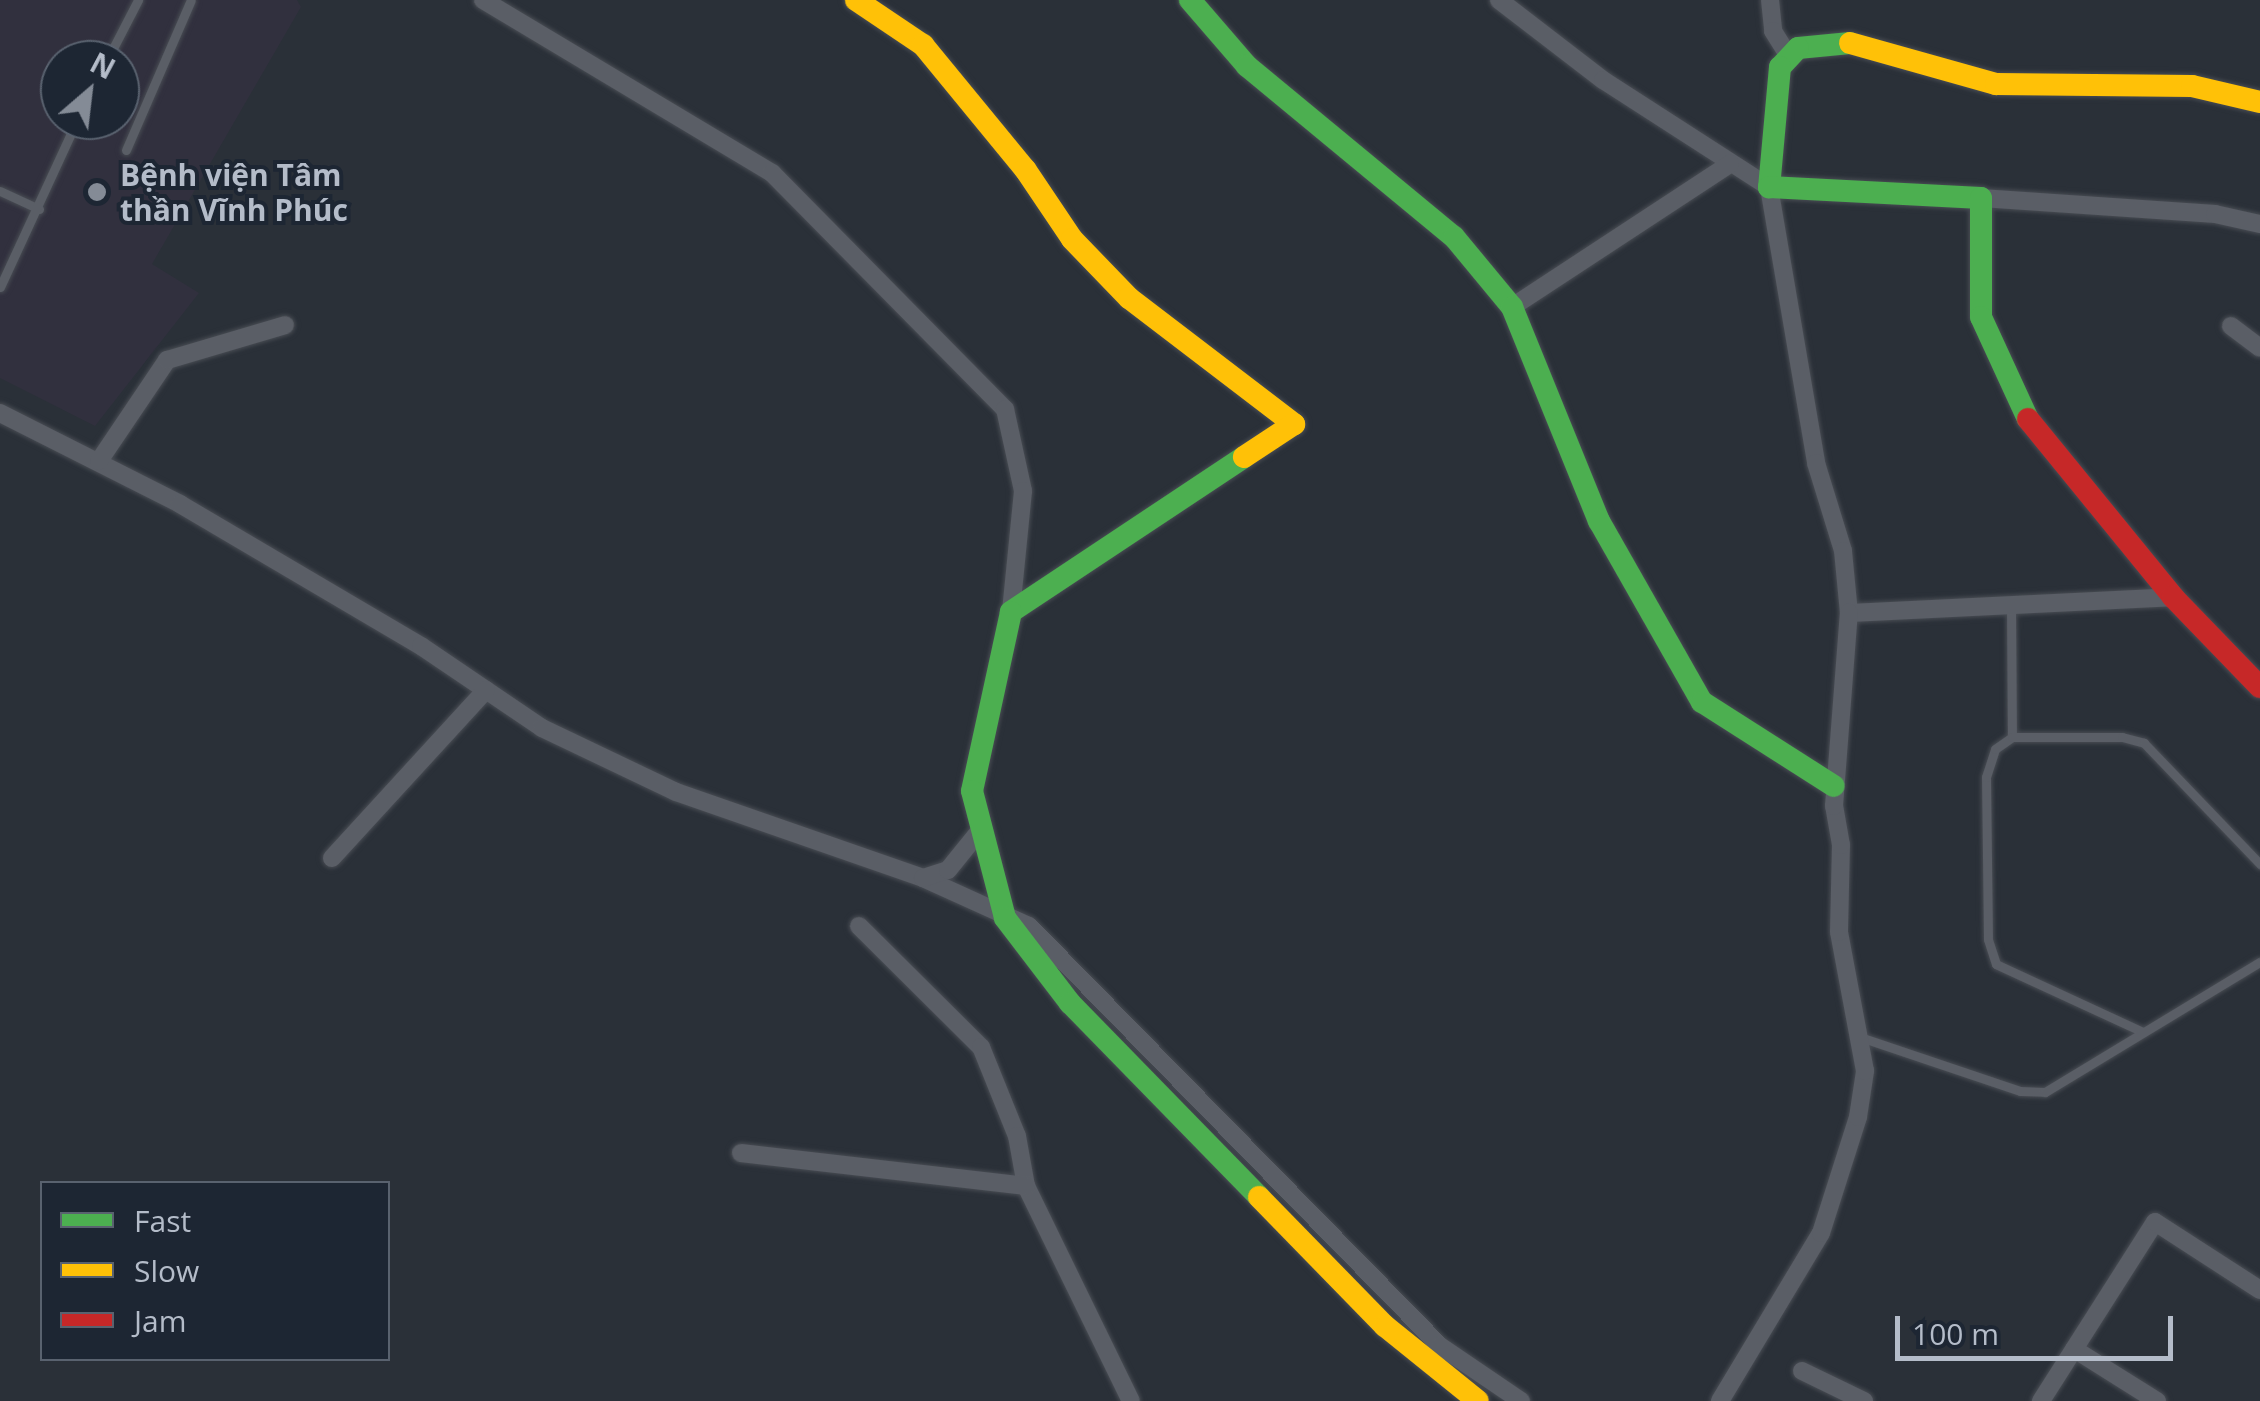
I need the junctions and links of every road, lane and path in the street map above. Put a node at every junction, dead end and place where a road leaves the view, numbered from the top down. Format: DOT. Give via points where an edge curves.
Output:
graph roads {
  1 [pos="138,0"];
  2 [pos="191,0"];
  3 [pos="482,0"];
  4 [pos="856,0"];
  5 [pos="1190,0"];
  6 [pos="1499,0"];
  7 [pos="1770,0"];
  8 [pos="117,40"];
  9 [pos="1790,57"];
  10 [pos="2260,102"];
  11 [pos="68,140"];
  12 [pos="126,150"];
  13 [pos="1730,164"];
  14 [pos="1770,186"];
  15 [pos="0,191"];
  16 [pos="1981,198"];
  17 [pos="38,209"];
  18 [pos="2260,224"];
  19 [pos="0,287"];
  20 [pos="1512,307"];
  21 [pos="285,325"];
  22 [pos="2231,326"];
  23 [pos="2260,348"];
  24 [pos="0,413"];
  25 [pos="100,461"];
  26 [pos="2173,597"];
  27 [pos="2011,605"];
  28 [pos="1011,612"];
  29 [pos="1848,613"];
  30 [pos="2260,686"];
  31 [pos="486,690"];
  32 [pos="2012,737"];
  33 [pos="1834,786"];
  34 [pos="982,828"];
  35 [pos="332,858"];
  36 [pos="2260,864"];
  37 [pos="923,878"];
  38 [pos="1005,918"];
  39 [pos="858,926"];
  40 [pos="2260,962"];
  41 [pos="2143,1032"];
  42 [pos="1860,1037"];
  43 [pos="741,1153"];
  44 [pos="1026,1186"];
  45 [pos="2260,1290"];
  46 [pos="2074,1348"];
  47 [pos="1802,1370"];
  48 [pos="1131,1401"];
  49 [pos="1478,1401"];
  50 [pos="1520,1401"];
  51 [pos="1720,1401"];
  52 [pos="1864,1401"];
  53 [pos="2040,1401"];
  54 [pos="2157,1401"];
  1 -- 8 [label="lane"];
  2 -- 12 [label="lane"];
  3 -- 28 [label="street" via="772,173 1005,409 1023,491"];
  4 -- 28 [label="street" via="923,45 1025,169 1072,239 1129,298 1294,424"];
  5 -- 20 [label="street" via="1247,66 1454,238"];
  6 -- 13 [label="street" via="1603,80"];
  7 -- 9 [label="street" via="1773,32"];
  9 -- 10 [label="street" via="1798,48 1841,40 1996,84 2192,86"];
  9 -- 14 [label="street" via="1780,67 1772,115"];
  11 -- 17 [label="lane"];
  13 -- 14 [label="street"];
  13 -- 20 [label="street"];
  14 -- 16 [label="street"];
  14 -- 29 [label="street" via="1816,463 1843,551"];
  15 -- 17 [label="lane"];
  16 -- 18 [label="street" via="2196,212"];
  16 -- 26 [label="street" via="1981,317 2002,370 2036,433"];
  17 -- 19 [label="lane"];
  20 -- 33 [label="street" via="1599,520 1694,691 1782,758"];
  21 -- 25 [label="street" via="167,360"];
  22 -- 23 [label="street"];
  24 -- 25 [label="street"];
  25 -- 31 [label="street"];
  26 -- 27 [label="street"];
  26 -- 30 [label="street"];
  27 -- 29 [label="street"];
  27 -- 32 [label="lane"];
  28 -- 34 [label="street" via="978,741 972,790"];
  29 -- 33 [label="street"];
  31 -- 35 [label="street"];
  31 -- 37 [label="street" via="542,728 676,792"];
  32 -- 36 [label="lane" via="2122,736 2144,743"];
  32 -- 41 [label="lane" via="1995,748 1986,777 1990,953 2005,971"];
  33 -- 42 [label="street" via="1841,845 1838,932"];
  34 -- 37 [label="street" via="948,870"];
  34 -- 38 [label="street"];
  37 -- 38 [label="street"];
  38 -- 49 [label="street" via="1070,1003 1385,1326"];
  38 -- 50 [label="street" via="1028,926 1440,1346"];
  39 -- 44 [label="street" via="981,1046 1018,1136"];
  40 -- 41 [label="lane"];
  41 -- 42 [label="lane" via="2033,1094"];
  42 -- 51 [label="street" via="1865,1071 1858,1118 1821,1232"];
  43 -- 44 [label="street"];
  44 -- 48 [label="street"];
  45 -- 46 [label="street" via="2156,1222"];
  46 -- 53 [label="street"];
  46 -- 54 [label="street"];
  47 -- 52 [label="street"];
}
